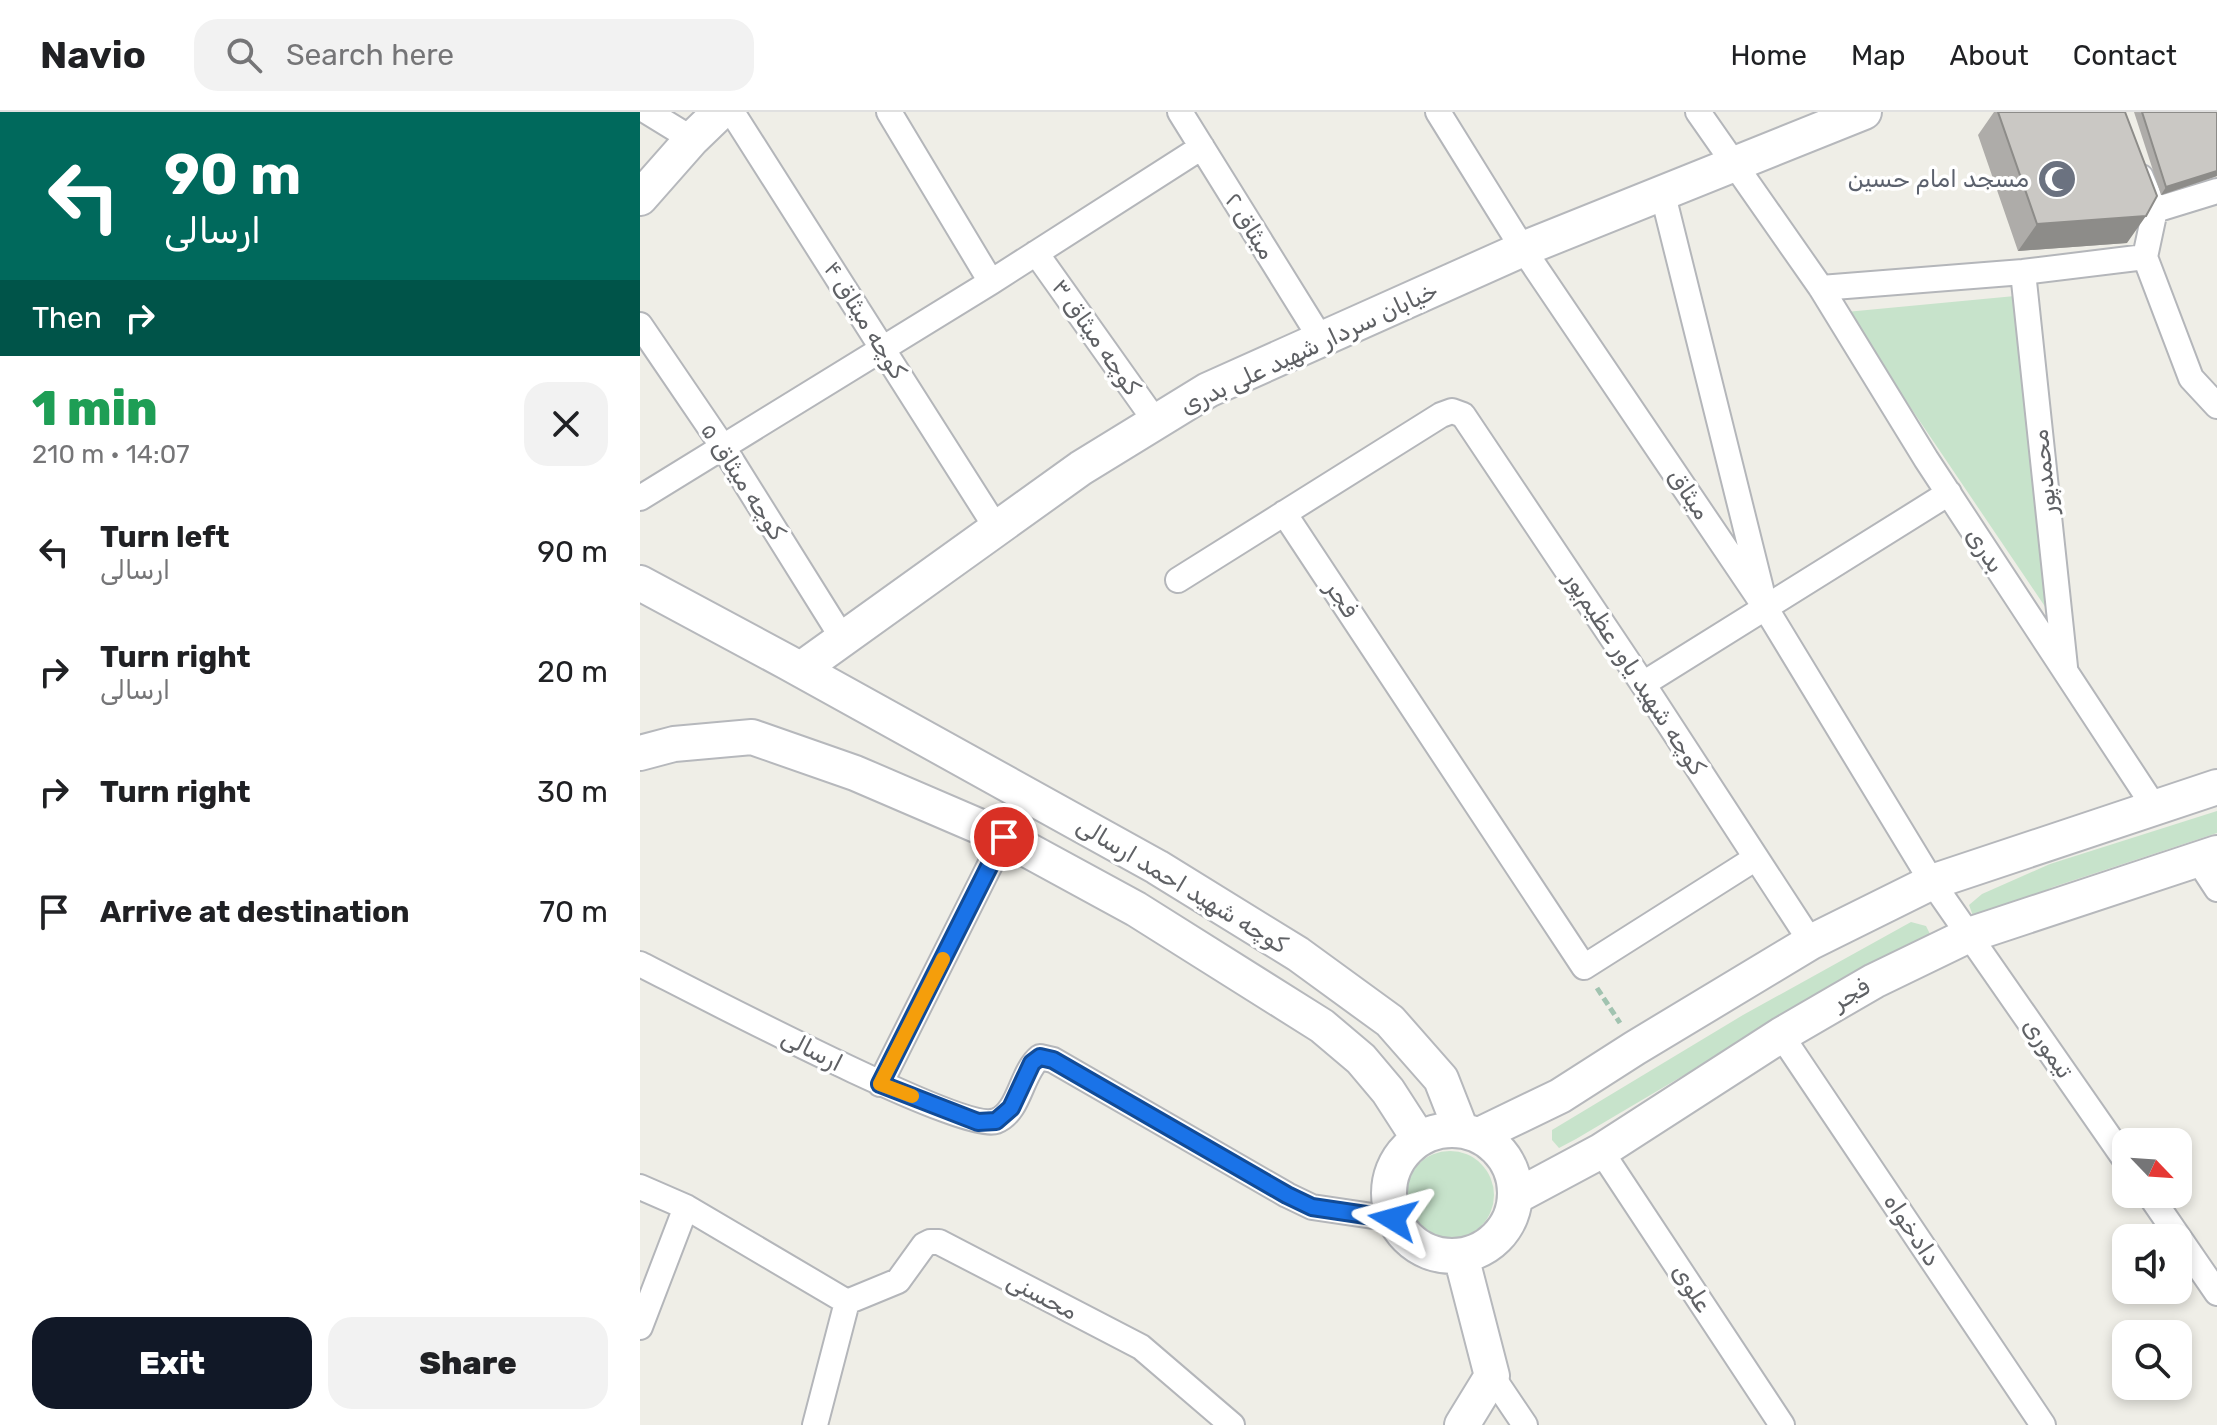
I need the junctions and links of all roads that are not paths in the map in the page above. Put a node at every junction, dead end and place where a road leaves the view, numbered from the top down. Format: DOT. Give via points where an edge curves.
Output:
graph roads {
  1 [pos="648,112"];
  2 [pos="720,112"];
  3 [pos="732,112"];
  4 [pos="889,112"];
  5 [pos="1180,112"];
  6 [pos="1438,112"];
  7 [pos="1698,112"];
  8 [pos="1864,112"];
  9 [pos="692,139"];
  10 [pos="1202,147"];
  11 [pos="2131,154"];
  12 [pos="1732,163"];
  13 [pos="1662,191"];
  14 [pos="2217,191"];
  15 [pos="640,198"];
  16 [pos="2155,210"];
  17 [pos="1523,249"];
  18 [pos="1036,253"];
  19 [pos="2145,257"];
  20 [pos="2023,272"];
  21 [pos="991,282"];
  22 [pos="1821,288"];
  23 [pos="640,325"];
  24 [pos="1321,339"];
  25 [pos="883,348"];
  26 [pos="2217,406"];
  27 [pos="1156,422"];
  28 [pos="723,447"];
  29 [pos="1949,493"];
  30 [pos="640,498"];
  31 [pos="1284,513"];
  32 [pos="997,529"];
  33 [pos="1178,580"];
  34 [pos="640,583"];
  35 [pos="1765,607"];
  36 [pos="843,639"];
  37 [pos="801,669"];
  38 [pos="2065,671"];
  39 [pos="1643,684"];
  40 [pos="640,753"];
  41 [pos="2217,787"];
  42 [pos="2155,808"];
  43 [pos="1004,837"];
  44 [pos="2207,856"];
  45 [pos="1756,858"];
  46 [pos="1932,882"];
  47 [pos="2217,889"];
  48 [pos="1969,935"];
  49 [pos="1811,942"];
  50 [pos="1285,948"];
  51 [pos="640,964"];
  52 [pos="1253,981"];
  53 [pos="1781,1035"];
  54 [pos="880,1084"];
  55 [pos="1470,1133"];
  56 [pos="1419,1139"];
  57 [pos="2112,1141"];
  58 [pos="1601,1151"];
  59 [pos="640,1187"];
  60 [pos="1515,1197"];
  61 [pos="686,1207"];
  62 [pos="2159,1208"];
  63 [pos="1393,1219"];
  64 [pos="1461,1256"];
  65 [pos="2217,1293"];
  66 [pos="847,1302"];
  67 [pos="640,1327"];
  68 [pos="1492,1376"];
  69 [pos="816,1425"];
  70 [pos="1232,1425"];
  71 [pos="1462,1425"];
  72 [pos="1525,1425"];
  73 [pos="1782,1425"];
  74 [pos="2043,1425"];
  1 -- 9 [label="street"];
  2 -- 9 [label="street"];
  3 -- 25 [label="street, کوچه میثاق ۴"];
  4 -- 21 [label="street"];
  5 -- 10 [label="street, میثاق ۲"];
  6 -- 17 [label="street, میثاق"];
  7 -- 12 [label="street, بدری"];
  8 -- 12 [label="street, خیابان سردار شهید علی بدری"];
  9 -- 15 [label="street"];
  10 -- 18 [label="street"];
  10 -- 24 [label="street, میثاق ۲"];
  11 -- 16 [label="street"];
  12 -- 13 [label="street, خیابان سردار شهید علی بدری"];
  12 -- 22 [label="street, بدری"];
  13 -- 17 [label="street, خیابان سردار شهید علی بدری"];
  13 -- 35 [label="street"];
  14 -- 16 [label="street"];
  16 -- 19 [label="street"];
  17 -- 24 [label="street, خیابان سردار شهید علی بدری"];
  17 -- 35 [label="street, میثاق"];
  18 -- 21 [label="street"];
  18 -- 27 [label="street, کوچه میثاق ۳"];
  19 -- 20 [label="street"];
  19 -- 26 [label="street" via="2191,378"];
  20 -- 22 [label="street"];
  20 -- 38 [label="street, محمدپور"];
  21 -- 25 [label="street"];
  22 -- 29 [label="street, بدری"];
  23 -- 28 [label="street, کوچه میثاق ۵"];
  24 -- 27 [label="street, خیابان سردار شهید علی بدری" via="1208,390"];
  25 -- 28 [label="street"];
  25 -- 32 [label="street, کوچه میثاق ۴"];
  27 -- 32 [label="street, خیابان سردار شهید علی بدری"];
  28 -- 30 [label="street"];
  28 -- 36 [label="street, کوچه میثاق ۵"];
  29 -- 35 [label="street"];
  29 -- 38 [label="street, بدری"];
  31 -- 33 [label="street"];
  31 -- 39 [label="street, کوچه شهید یاور عظیم‌پور" via="1441,415 1463,415"];
  31 -- 45 [label="street, فجر" via="1584,967"];
  32 -- 36 [label="street, خیابان سردار شهید علی بدری"];
  34 -- 37 [label="street, کوچه شهید احمد ارسالی"];
  35 -- 39 [label="street"];
  35 -- 46 [label="street, میثاق"];
  36 -- 37 [label="street, خیابان سردار شهید علی بدری"];
  37 -- 50 [label="street, کوچه شهید احمد ارسالی" via="1157,867"];
  38 -- 42 [label="street, بدری"];
  39 -- 45 [label="street, کوچه شهید یاور عظیم‌پور"];
  40 -- 43 [label="street, کوچه شهید احمد ارسالی" via="674,744 752,737 855,773"];
  41 -- 42 [label="street"];
  42 -- 46 [label="street"];
  43 -- 52 [label="street, کوچه شهید احمد ارسالی"];
  43 -- 54 [label="street"];
  44 -- 47 [label="street"];
  44 -- 48 [label="street, فجر"];
  45 -- 49 [label="street, کوچه شهید یاور عظیم‌پور"];
  46 -- 48 [label="street, تیموری"];
  46 -- 49 [label="street"];
  48 -- 53 [label="street, فجر" via="1874,981"];
  48 -- 57 [label="street, تیموری"];
  49 -- 55 [label="street" via="1560,1096"];
  50 -- 52 [label="street" via="1278,973"];
  50 -- 55 [label="street, کوچه شهید احمد ارسالی" via="1390,1021 1441,1079"];
  51 -- 54 [label="street, ارسالی"];
  52 -- 56 [label="street, کوچه شهید احمد ارسالی" via="1361,1059"];
  53 -- 58 [label="street, فجر"];
  53 -- 74 [label="street, دادخواه"];
  54 -- 63 [label="street, ارسالی" via="978,1122 996,1121 1011,1108 1032,1063 1040,1057 1053,1060 1312,1207"];
  55 -- 56 [label="street" via="1439,1131"];
  55 -- 60 [label="street" via="1494,1146 1506,1161"];
  56 -- 63 [label="street" via="1405,1150 1389,1183"];
  58 -- 60 [label="street, فجر"];
  58 -- 73 [label="street, علوی"];
  59 -- 61 [label="street"];
  60 -- 64 [label="street" via="1498,1236"];
  61 -- 66 [label="street"];
  61 -- 67 [label="street"];
  62 -- 65 [label="street"];
  63 -- 64 [label="street" via="1421,1249"];
  64 -- 68 [label="street"];
  66 -- 69 [label="street"];
  66 -- 70 [label="street, محسنی" via="898,1281 924,1245 939,1242 1141,1347"];
  68 -- 71 [label="street"];
  68 -- 72 [label="street"];
}
